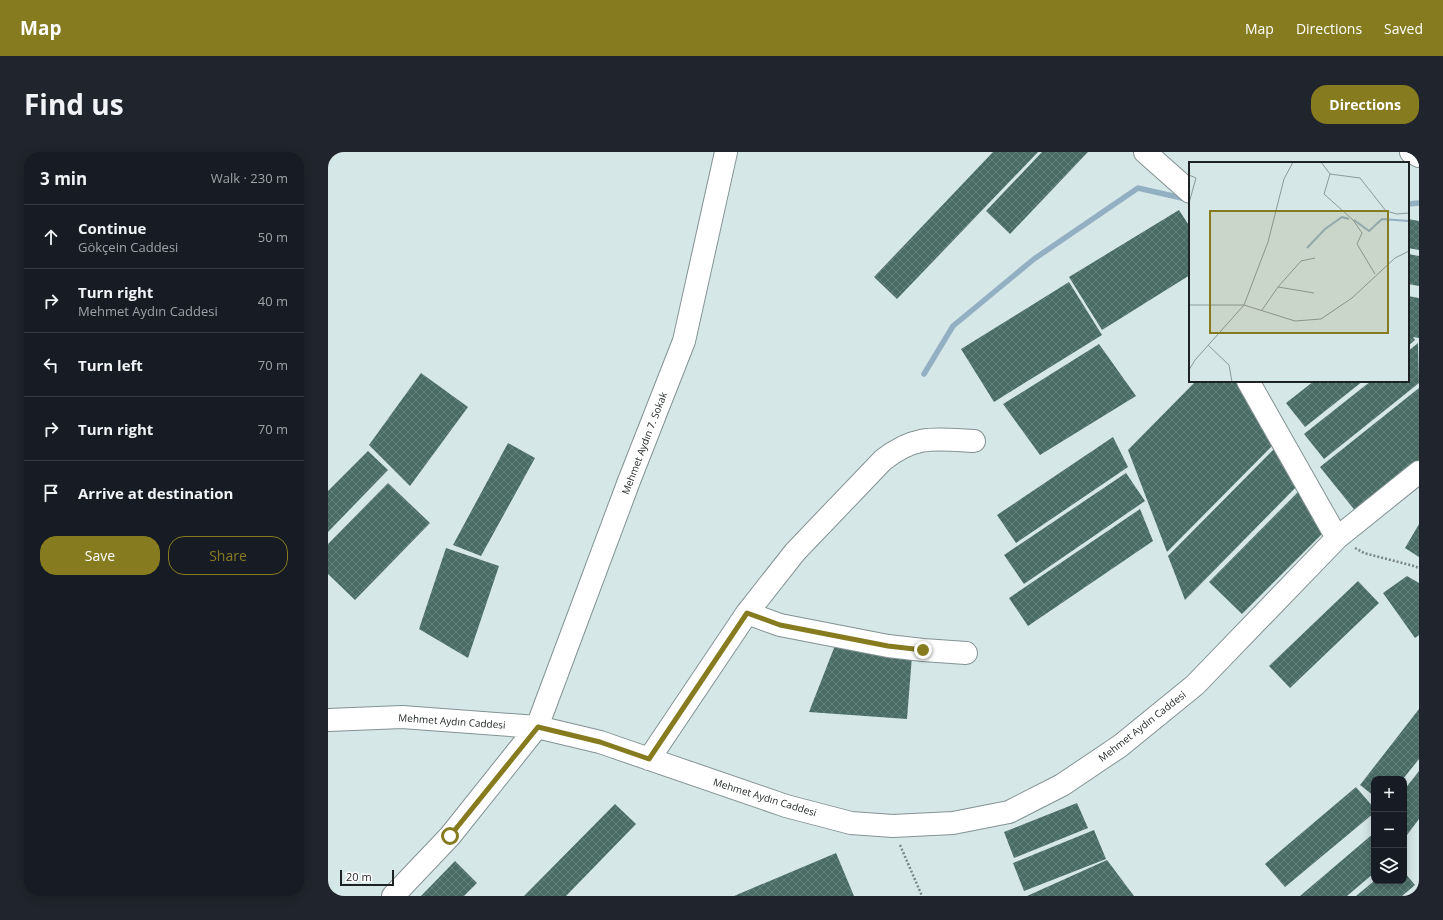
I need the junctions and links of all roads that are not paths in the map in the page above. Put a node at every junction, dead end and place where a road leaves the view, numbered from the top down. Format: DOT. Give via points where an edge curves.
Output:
graph roads {
  1 [pos="726,152"];
  2 [pos="1145,152"];
  3 [pos="1411,152"];
  4 [pos="1419,156"];
  5 [pos="1186,188"];
  6 [pos="1249,382"];
  7 [pos="974,441"];
  8 [pos="1419,472"];
  9 [pos="1337,538"];
  10 [pos="747,613"];
  11 [pos="966,653"];
  12 [pos="328,720"];
  13 [pos="538,727"];
  14 [pos="649,759"];
  15 [pos="392,896"];
  1 -- 13 [label="street, Mehmet Aydın 7. Sokak" via="684,341"];
  2 -- 5 [label="street"];
  3 -- 4 [label="street"];
  6 -- 9 [label="street"];
  7 -- 10 [label="street" via="922,440 894,451 795,552"];
  8 -- 9 [label="street, Mehmet Aydın Caddesi"];
  9 -- 14 [label="street, Mehmet Aydın Caddesi" via="1195,685 1120,746 1062,785 1009,812 953,823 893,826 851,823 786,806"];
  10 -- 11 [label="street" via="780,625 888,646"];
  10 -- 14 [label="street"];
  12 -- 13 [label="street, Mehmet Aydın Caddesi" via="402,717"];
  13 -- 14 [label="street, Mehmet Aydın Caddesi" via="600,742"];
  13 -- 15 [label="street, Mehmet Aydın 7. Sokak" via="450,836"];
}
